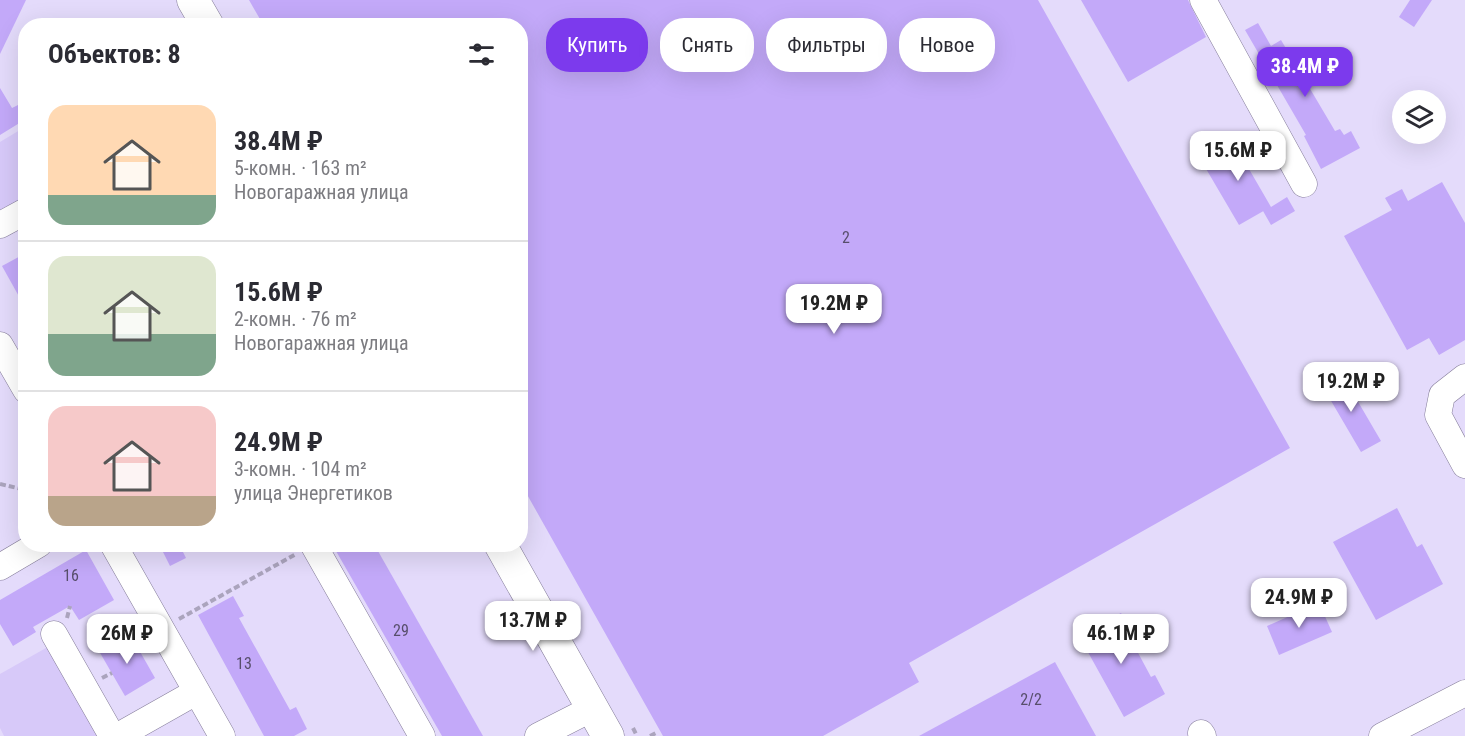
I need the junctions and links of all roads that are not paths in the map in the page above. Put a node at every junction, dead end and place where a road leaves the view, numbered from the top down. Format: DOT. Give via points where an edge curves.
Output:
graph roads {
  1 [pos="193,0"];
  2 [pos="1203,0"];
  3 [pos="203,18"];
  4 [pos="1304,184"];
  5 [pos="18,215"];
  6 [pos="0,225"];
  7 [pos="0,345"];
  8 [pos="18,376"];
  9 [pos="1465,377"];
  10 [pos="1465,465"];
  11 [pos="25,552"];
  12 [pos="118,552"];
  13 [pos="311,552"];
  14 [pos="505,552"];
  15 [pos="0,567"];
  16 [pos="54,634"];
  17 [pos="196,692"];
  18 [pos="1465,693"];
  19 [pos="593,708"];
  20 [pos="112,736"];
  21 [pos="118,736"];
  22 [pos="222,736"];
  23 [pos="422,736"];
  24 [pos="538,736"];
  25 [pos="608,736"];
  26 [pos="1382,736"];
  1 -- 3 [label="main road"];
  2 -- 4 [label="street"];
  5 -- 6 [label="street"];
  7 -- 8 [label="street"];
  9 -- 10 [label="street" via="1442,395 1438,415"];
  11 -- 15 [label="street"];
  12 -- 17 [label="street"];
  13 -- 23 [label="street"];
  14 -- 19 [label="main road"];
  16 -- 20 [label="street"];
  17 -- 21 [label="street"];
  17 -- 22 [label="street"];
  18 -- 26 [label="street"];
  19 -- 24 [label="street"];
  19 -- 25 [label="main road"];
}
